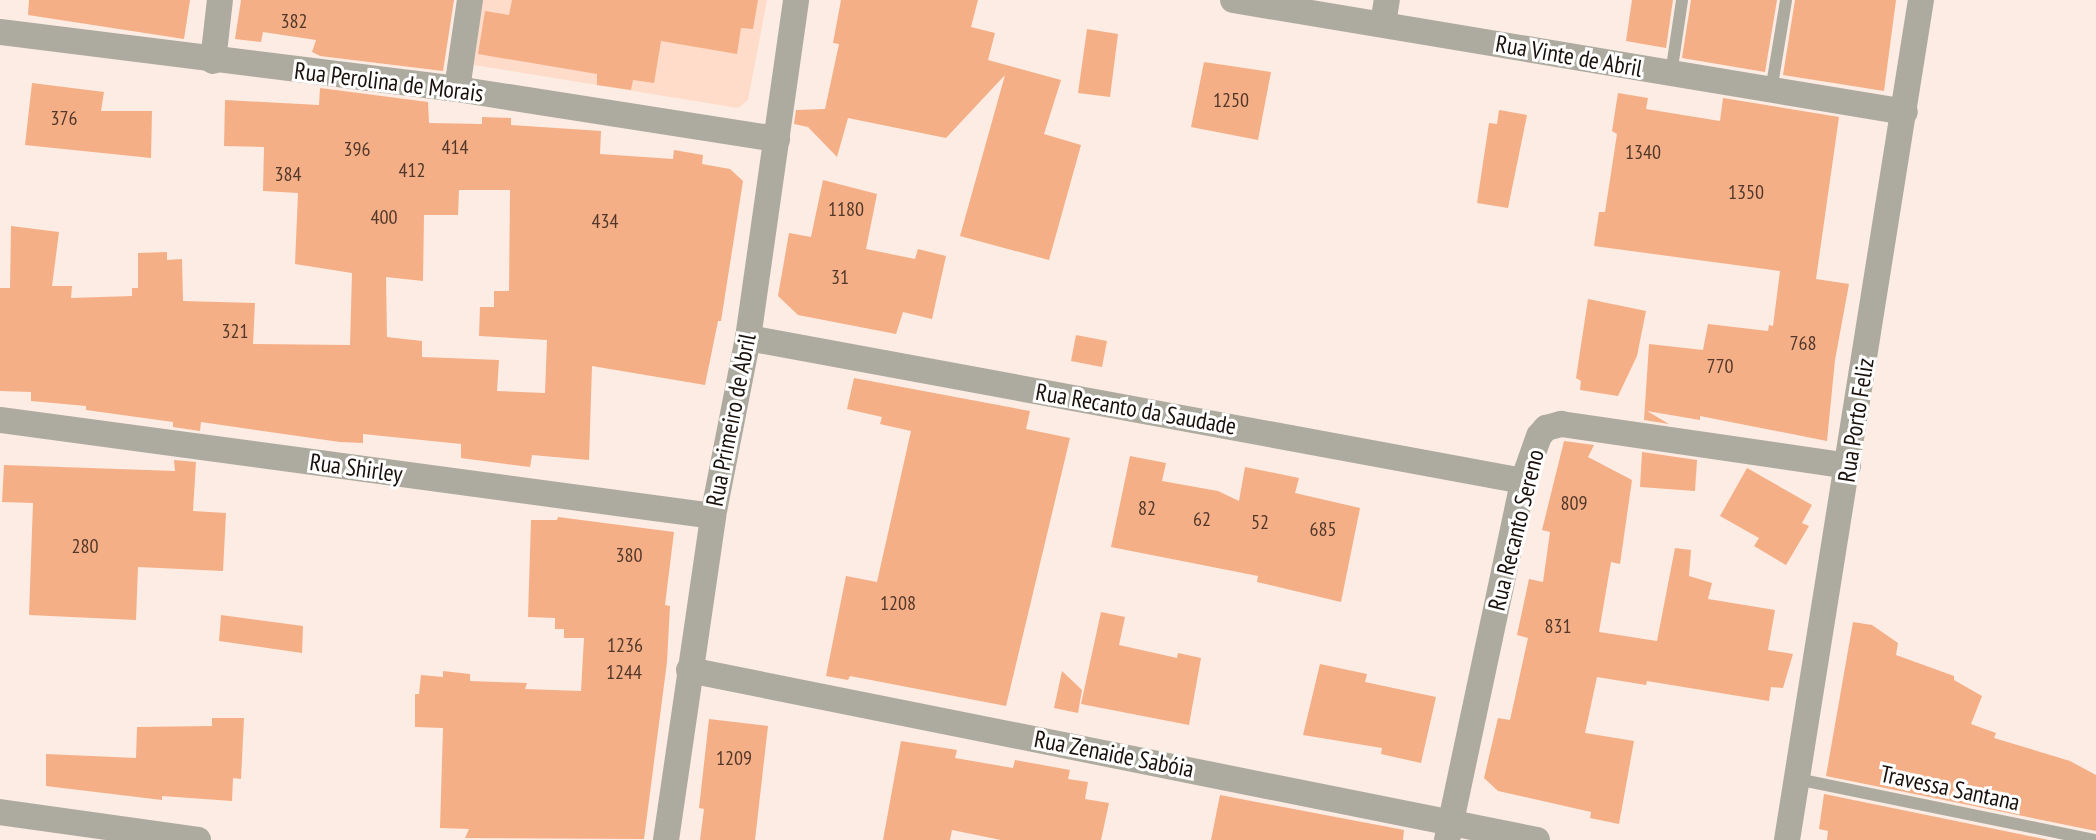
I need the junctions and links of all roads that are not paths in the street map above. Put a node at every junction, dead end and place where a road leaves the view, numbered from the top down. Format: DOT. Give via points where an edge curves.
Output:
graph roads {
  1 [pos="220,0"];
  2 [pos="470,0"];
  3 [pos="796,0"];
  4 [pos="1233,0"];
  5 [pos="1682,0"];
  6 [pos="1786,0"];
  7 [pos="1921,0"];
  8 [pos="1385,12"];
  9 [pos="0,32"];
  10 [pos="213,61"];
  11 [pos="1671,74"];
  12 [pos="457,89"];
  13 [pos="1771,91"];
  14 [pos="1905,112"];
  15 [pos="777,139"];
  16 [pos="748,338"];
  17 [pos="0,420"];
  18 [pos="1848,466"];
  19 [pos="1523,481"];
  20 [pos="713,516"];
  21 [pos="689,670"];
  22 [pos="1797,779"];
  23 [pos="0,812"];
  24 [pos="1449,830"];
  25 [pos="198,840"];
  26 [pos="666,840"];
  27 [pos="1537,840"];
  28 [pos="1787,840"];
  29 [pos="2094,840"];
  1 -- 10 [label="street"];
  2 -- 12 [label="street"];
  3 -- 15 [label="street, Rua Primeiro de Abril"];
  4 -- 8 [label="street, Rua Vinte de Abril"];
  5 -- 11 [label="lane"];
  6 -- 13 [label="lane"];
  7 -- 14 [label="street, Rua Porto Feliz"];
  8 -- 11 [label="street, Rua Vinte de Abril"];
  9 -- 10 [label="street, Rua Perolina de Morais"];
  10 -- 12 [label="street, Rua Perolina de Morais"];
  11 -- 13 [label="street, Rua Vinte de Abril"];
  12 -- 15 [label="street, Rua Perolina de Morais"];
  13 -- 14 [label="street, Rua Vinte de Abril"];
  14 -- 18 [label="street, Rua Porto Feliz"];
  15 -- 16 [label="street, Rua Primeiro de Abril"];
  16 -- 19 [label="street, Rua Recanto da Saudade"];
  16 -- 20 [label="street, Rua Primeiro de Abril"];
  17 -- 20 [label="street, Rua Shirley"];
  18 -- 19 [label="street, Rua Recanto Sereno" via="1561,424 1539,436"];
  18 -- 22 [label="street, Rua Porto Feliz"];
  19 -- 24 [label="street, Rua Recanto Sereno"];
  20 -- 21 [label="street, Rua Primeiro de Abril"];
  21 -- 24 [label="street, Rua Zenaide Sabóia"];
  21 -- 26 [label="street, Rua Primeiro de Abril"];
  22 -- 28 [label="street, Rua Porto Feliz"];
  22 -- 29 [label="lane, Travessa Santana"];
  23 -- 25 [label="street"];
  24 -- 27 [label="street, Rua Zenaide Sabóia"];
}
